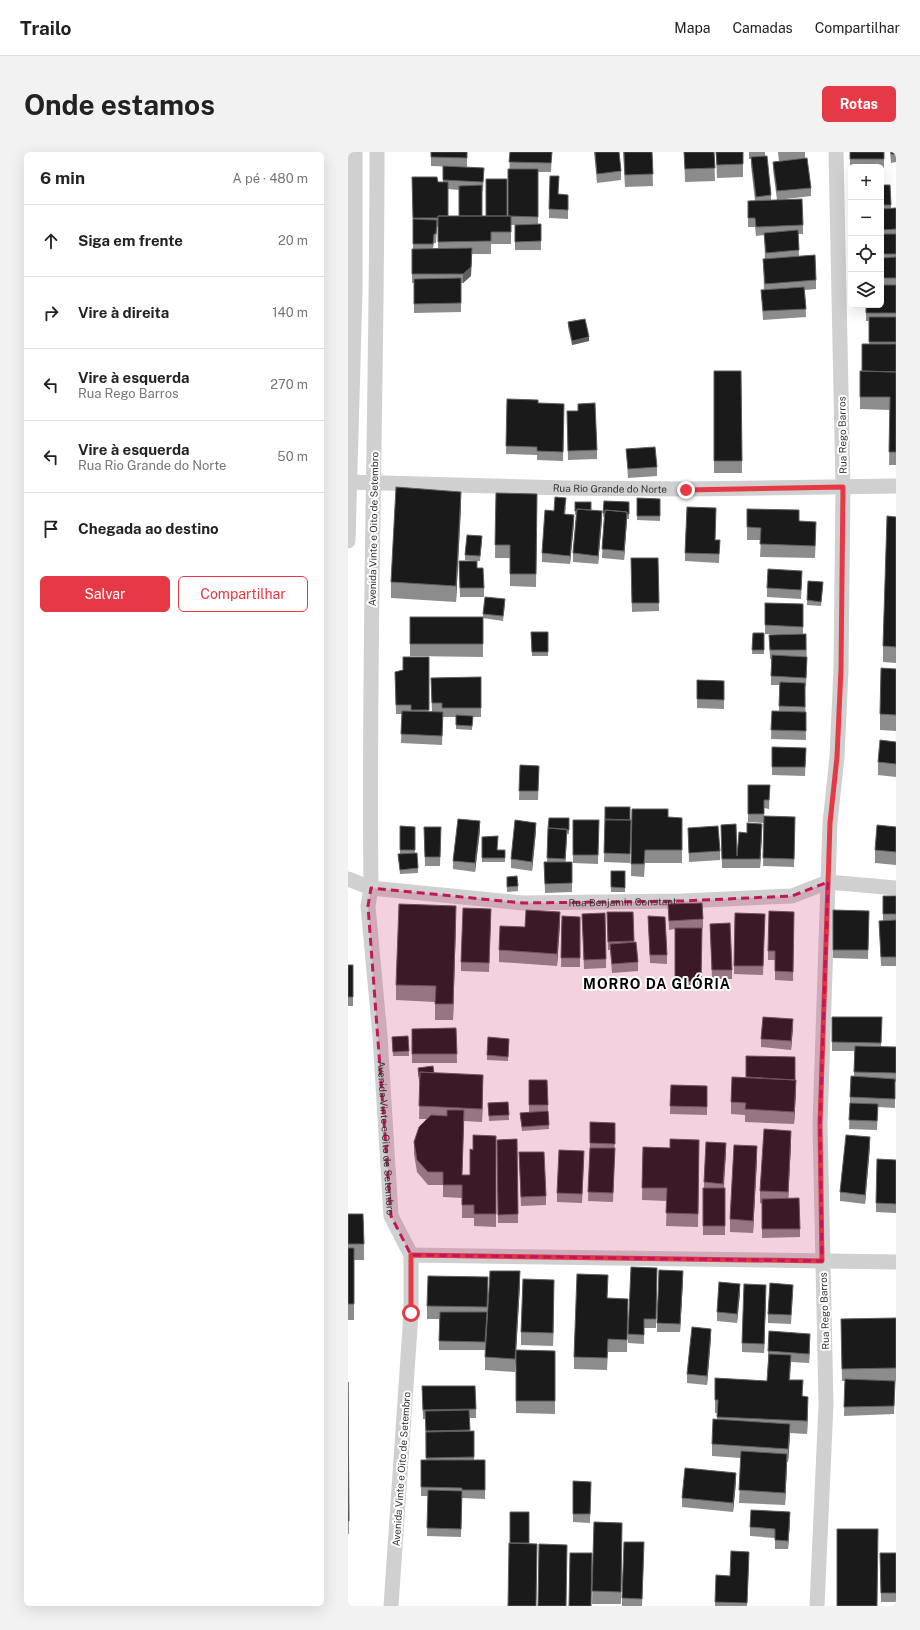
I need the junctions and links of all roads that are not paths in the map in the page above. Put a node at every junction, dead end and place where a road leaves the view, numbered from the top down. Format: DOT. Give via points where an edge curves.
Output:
graph roads {
  1 [pos="355,152"];
  2 [pos="377,152"];
  3 [pos="836,152"];
  4 [pos="355,291"];
  5 [pos="377,292"];
  6 [pos="348,482"];
  7 [pos="373,483"];
  8 [pos="896,486"];
  9 [pos="843,487"];
  10 [pos="348,541"];
  11 [pos="348,879"];
  12 [pos="828,882"];
  13 [pos="348,884"];
  14 [pos="371,888"];
  15 [pos="896,888"];
  16 [pos="368,906"];
  17 [pos="411,1255"];
  18 [pos="822,1261"];
  19 [pos="896,1262"];
  20 [pos="392,1606"];
  21 [pos="816,1606"];
  1 -- 4 [label="street"];
  2 -- 5 [label="street, Avenida Vinte e Oito de Setembro"];
  3 -- 9 [label="street, Rua Rego Barros"];
  4 -- 5 [label="street"];
  4 -- 6 [label="street"];
  5 -- 7 [label="street, Avenida Vinte e Oito de Setembro"];
  6 -- 7 [label="street, Rua Rio Grande do Norte"];
  6 -- 10 [label="street"];
  7 -- 9 [label="street, Rua Rio Grande do Norte" via="686,490"];
  7 -- 14 [label="street, Avenida Vinte e Oito de Setembro"];
  8 -- 9 [label="street, Rua Rio Grande do Norte"];
  9 -- 12 [label="street, Rua Rego Barros" via="841,669"];
  11 -- 14 [label="street, Rua Benjamin Constant"];
  12 -- 14 [label="street, Rua Benjamin Constant" via="792,896 682,901 524,903"];
  12 -- 15 [label="street, Rua Benjamin Constant"];
  12 -- 18 [label="street, Rua Rego Barros" via="820,1124"];
  13 -- 16 [label="street"];
  14 -- 16 [label="street, Avenida Vinte e Oito de Setembro"];
  16 -- 17 [label="street, Avenida Vinte e Oito de Setembro" via="380,1036 391,1216"];
  17 -- 18 [label="street"];
  17 -- 20 [label="street, Avenida Vinte e Oito de Setembro" via="411,1313"];
  18 -- 19 [label="street"];
  18 -- 21 [label="street, Rua Rego Barros" via="826,1404"];
}
